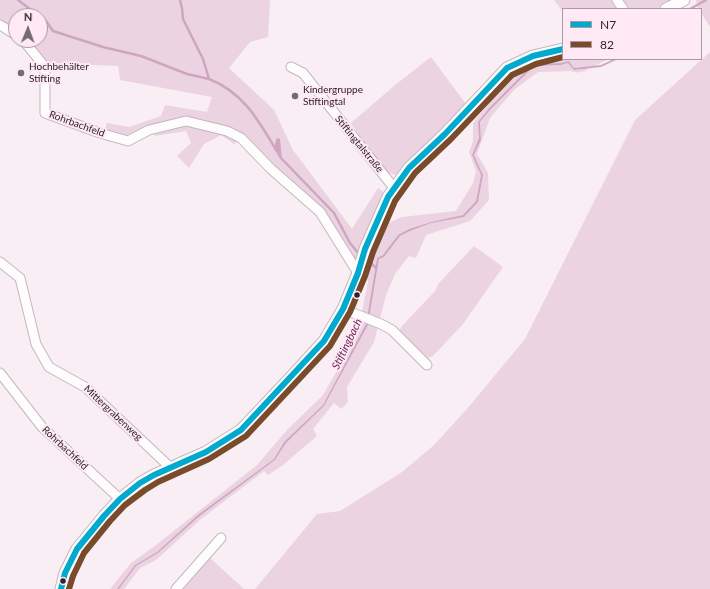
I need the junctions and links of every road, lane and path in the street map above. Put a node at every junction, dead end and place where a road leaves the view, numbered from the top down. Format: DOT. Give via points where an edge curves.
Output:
graph roads {
  1 [pos="680,2"];
  2 [pos="668,8"];
  3 [pos="30,48"];
  4 [pos="562,49"];
  5 [pos="291,67"];
  6 [pos="394,188"];
  7 [pos="0,262"];
  8 [pos="358,273"];
  9 [pos="343,309"];
  10 [pos="427,365"];
  11 [pos="0,374"];
  12 [pos="171,468"];
  13 [pos="120,499"];
  14 [pos="221,538"];
  15 [pos="61,589"];
  16 [pos="176,589"];
  1 -- 2 [label="street"];
  3 -- 8 [label="street, Rohrbachfeld" via="45,67 45,113 128,142 149,130 186,121 227,130 241,138 271,169 320,212"];
  4 -- 6 [label="street" via="533,56 507,68 409,168"];
  5 -- 6 [label="street, Stiftingtalstraße" via="303,73"];
  6 -- 8 [label="street" via="365,249"];
  7 -- 12 [label="street, Mittergrabenweg" via="20,278 36,344 49,367 85,387"];
  8 -- 9 [label="street"];
  9 -- 10 [label="street" via="392,330"];
  9 -- 12 [label="street" via="314,353 241,430 206,452"];
  11 -- 13 [label="street, Rohrbachfeld" via="42,427"];
  12 -- 13 [label="street" via="140,483"];
  13 -- 15 [label="street" via="77,549 65,573"];
  14 -- 16 [label="street"];
}
